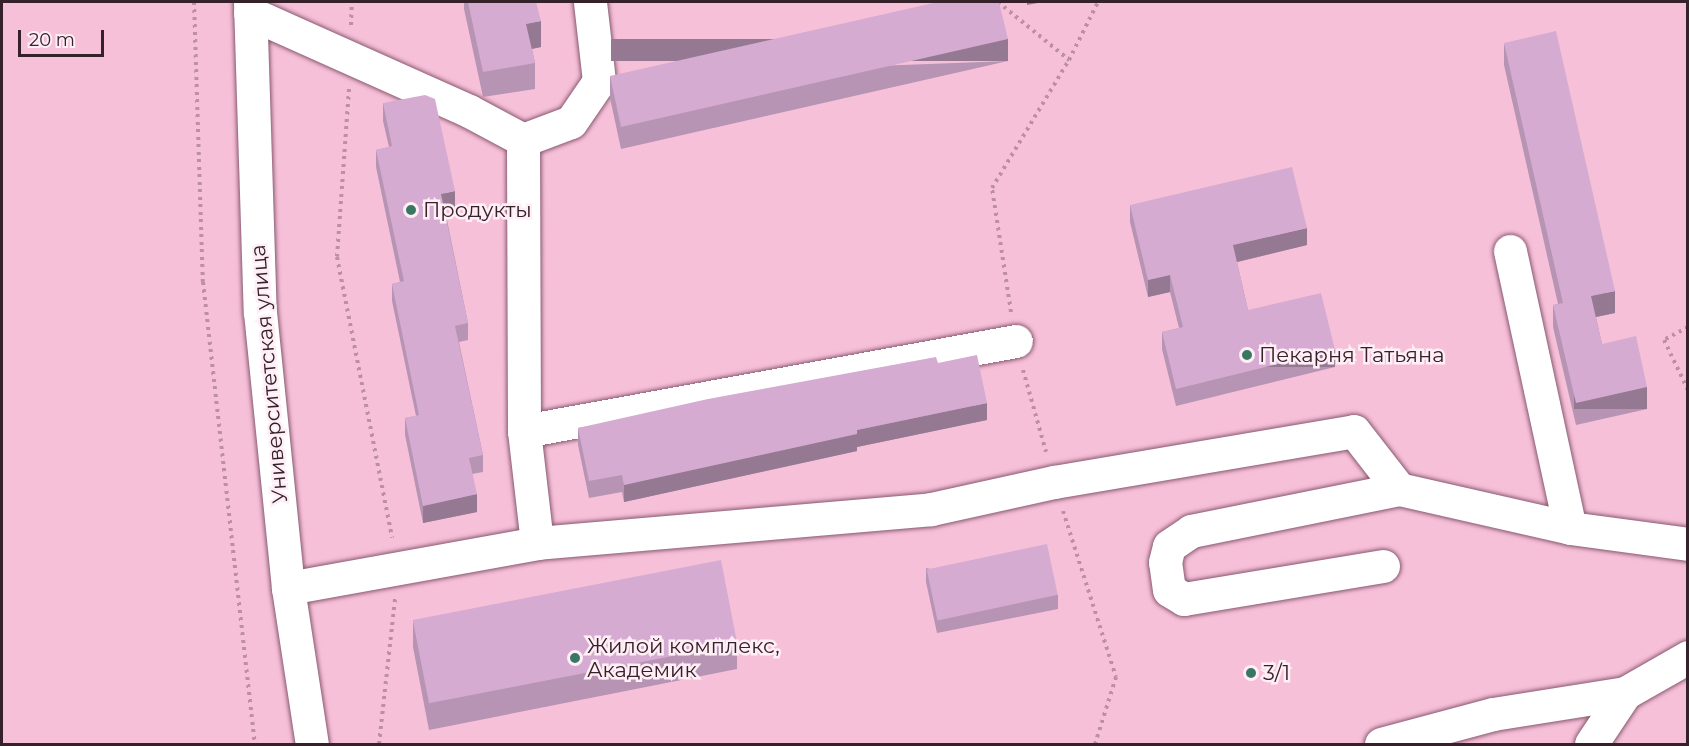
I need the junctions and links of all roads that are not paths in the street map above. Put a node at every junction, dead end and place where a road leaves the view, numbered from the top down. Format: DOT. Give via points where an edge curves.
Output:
graph roads {
  1 [pos="590,2"];
  2 [pos="250,7"];
  3 [pos="634,73"];
  4 [pos="599,81"];
  5 [pos="523,140"];
  6 [pos="1510,251"];
  7 [pos="1016,341"];
  8 [pos="524,431"];
  9 [pos="1399,489"];
  10 [pos="1570,528"];
  11 [pos="537,543"];
  12 [pos="1688,544"];
  13 [pos="1383,566"];
  14 [pos="288,588"];
  15 [pos="1688,657"];
  16 [pos="1625,693"];
  17 [pos="312,744"];
  18 [pos="1381,744"];
  19 [pos="1591,744"];
  1 -- 4 [label="main road"];
  2 -- 5 [label="main road"];
  2 -- 14 [label="main road, Университетская улица" via="260,312"];
  3 -- 4 [label="main road"];
  4 -- 5 [label="main road" via="571,122"];
  5 -- 8 [label="main road"];
  6 -- 10 [label="main road"];
  7 -- 8 [label="main road"];
  8 -- 11 [label="main road"];
  9 -- 10 [label="main road"];
  9 -- 11 [label="main road" via="1354,431 1054,482 931,508"];
  9 -- 13 [label="main road" via="1191,531 1169,546 1165,562 1169,590 1184,599"];
  10 -- 12 [label="main road"];
  11 -- 14 [label="main road"];
  14 -- 17 [label="main road, Университетская улица"];
  15 -- 16 [label="main road"];
  16 -- 18 [label="main road" via="1493,714"];
  16 -- 19 [label="main road"];
}
